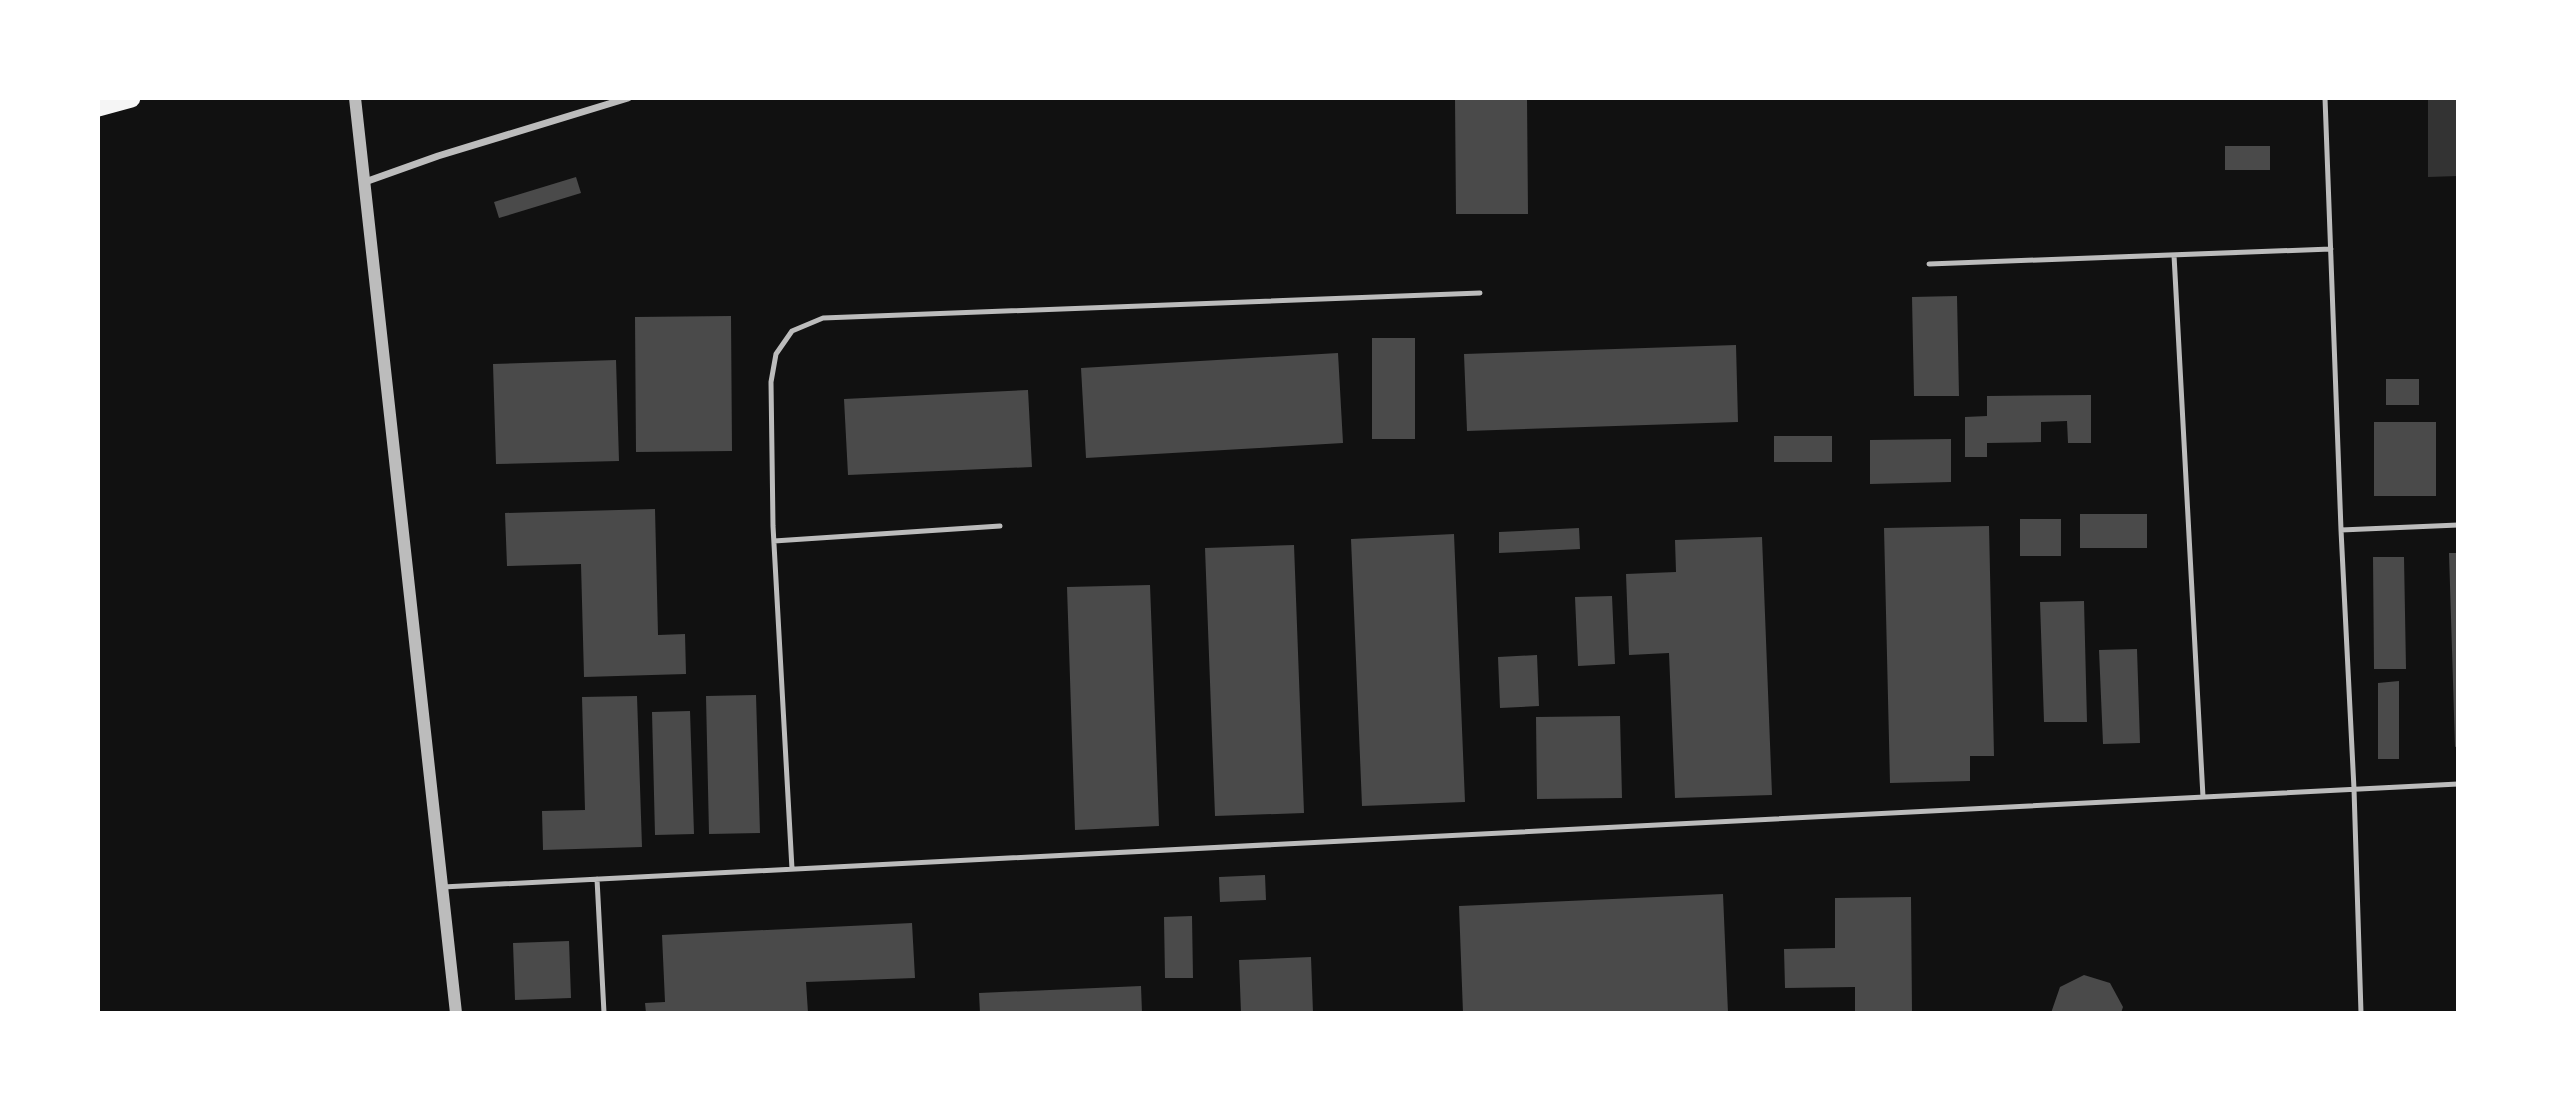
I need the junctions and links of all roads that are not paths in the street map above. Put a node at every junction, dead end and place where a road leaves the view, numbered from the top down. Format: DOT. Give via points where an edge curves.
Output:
graph roads {
  1 [pos="131,98"];
  2 [pos="355,98"];
  3 [pos="628,98"];
  4 [pos="2326,98"];
  5 [pos="98,107"];
  6 [pos="365,182"];
  7 [pos="2331,249"];
  8 [pos="2174,255"];
  9 [pos="1929,264"];
  10 [pos="1480,293"];
  11 [pos="2458,525"];
  12 [pos="1000,526"];
  13 [pos="2341,530"];
  14 [pos="774,541"];
  15 [pos="2458,784"];
  16 [pos="2354,789"];
  17 [pos="2203,797"];
  18 [pos="792,869"];
  19 [pos="597,879"];
  20 [pos="443,887"];
  21 [pos="456,1013"];
  22 [pos="604,1013"];
  23 [pos="2361,1013"];
  1 -- 5 [label="highway"];
  2 -- 6 [label="street"];
  3 -- 6 [label="street"];
  4 -- 7 [label="lane"];
  6 -- 20 [label="street"];
  7 -- 8 [label="lane"];
  7 -- 13 [label="lane"];
  8 -- 9 [label="lane"];
  8 -- 17 [label="lane"];
  10 -- 14 [label="lane" via="823,318 792,331 776,354 771,382"];
  11 -- 13 [label="lane"];
  12 -- 14 [label="lane"];
  13 -- 16 [label="lane"];
  14 -- 18 [label="lane"];
  15 -- 16 [label="lane"];
  16 -- 17 [label="lane"];
  16 -- 23 [label="lane"];
  17 -- 18 [label="lane"];
  18 -- 19 [label="lane"];
  19 -- 20 [label="lane"];
  19 -- 22 [label="lane"];
  20 -- 21 [label="street"];
}
